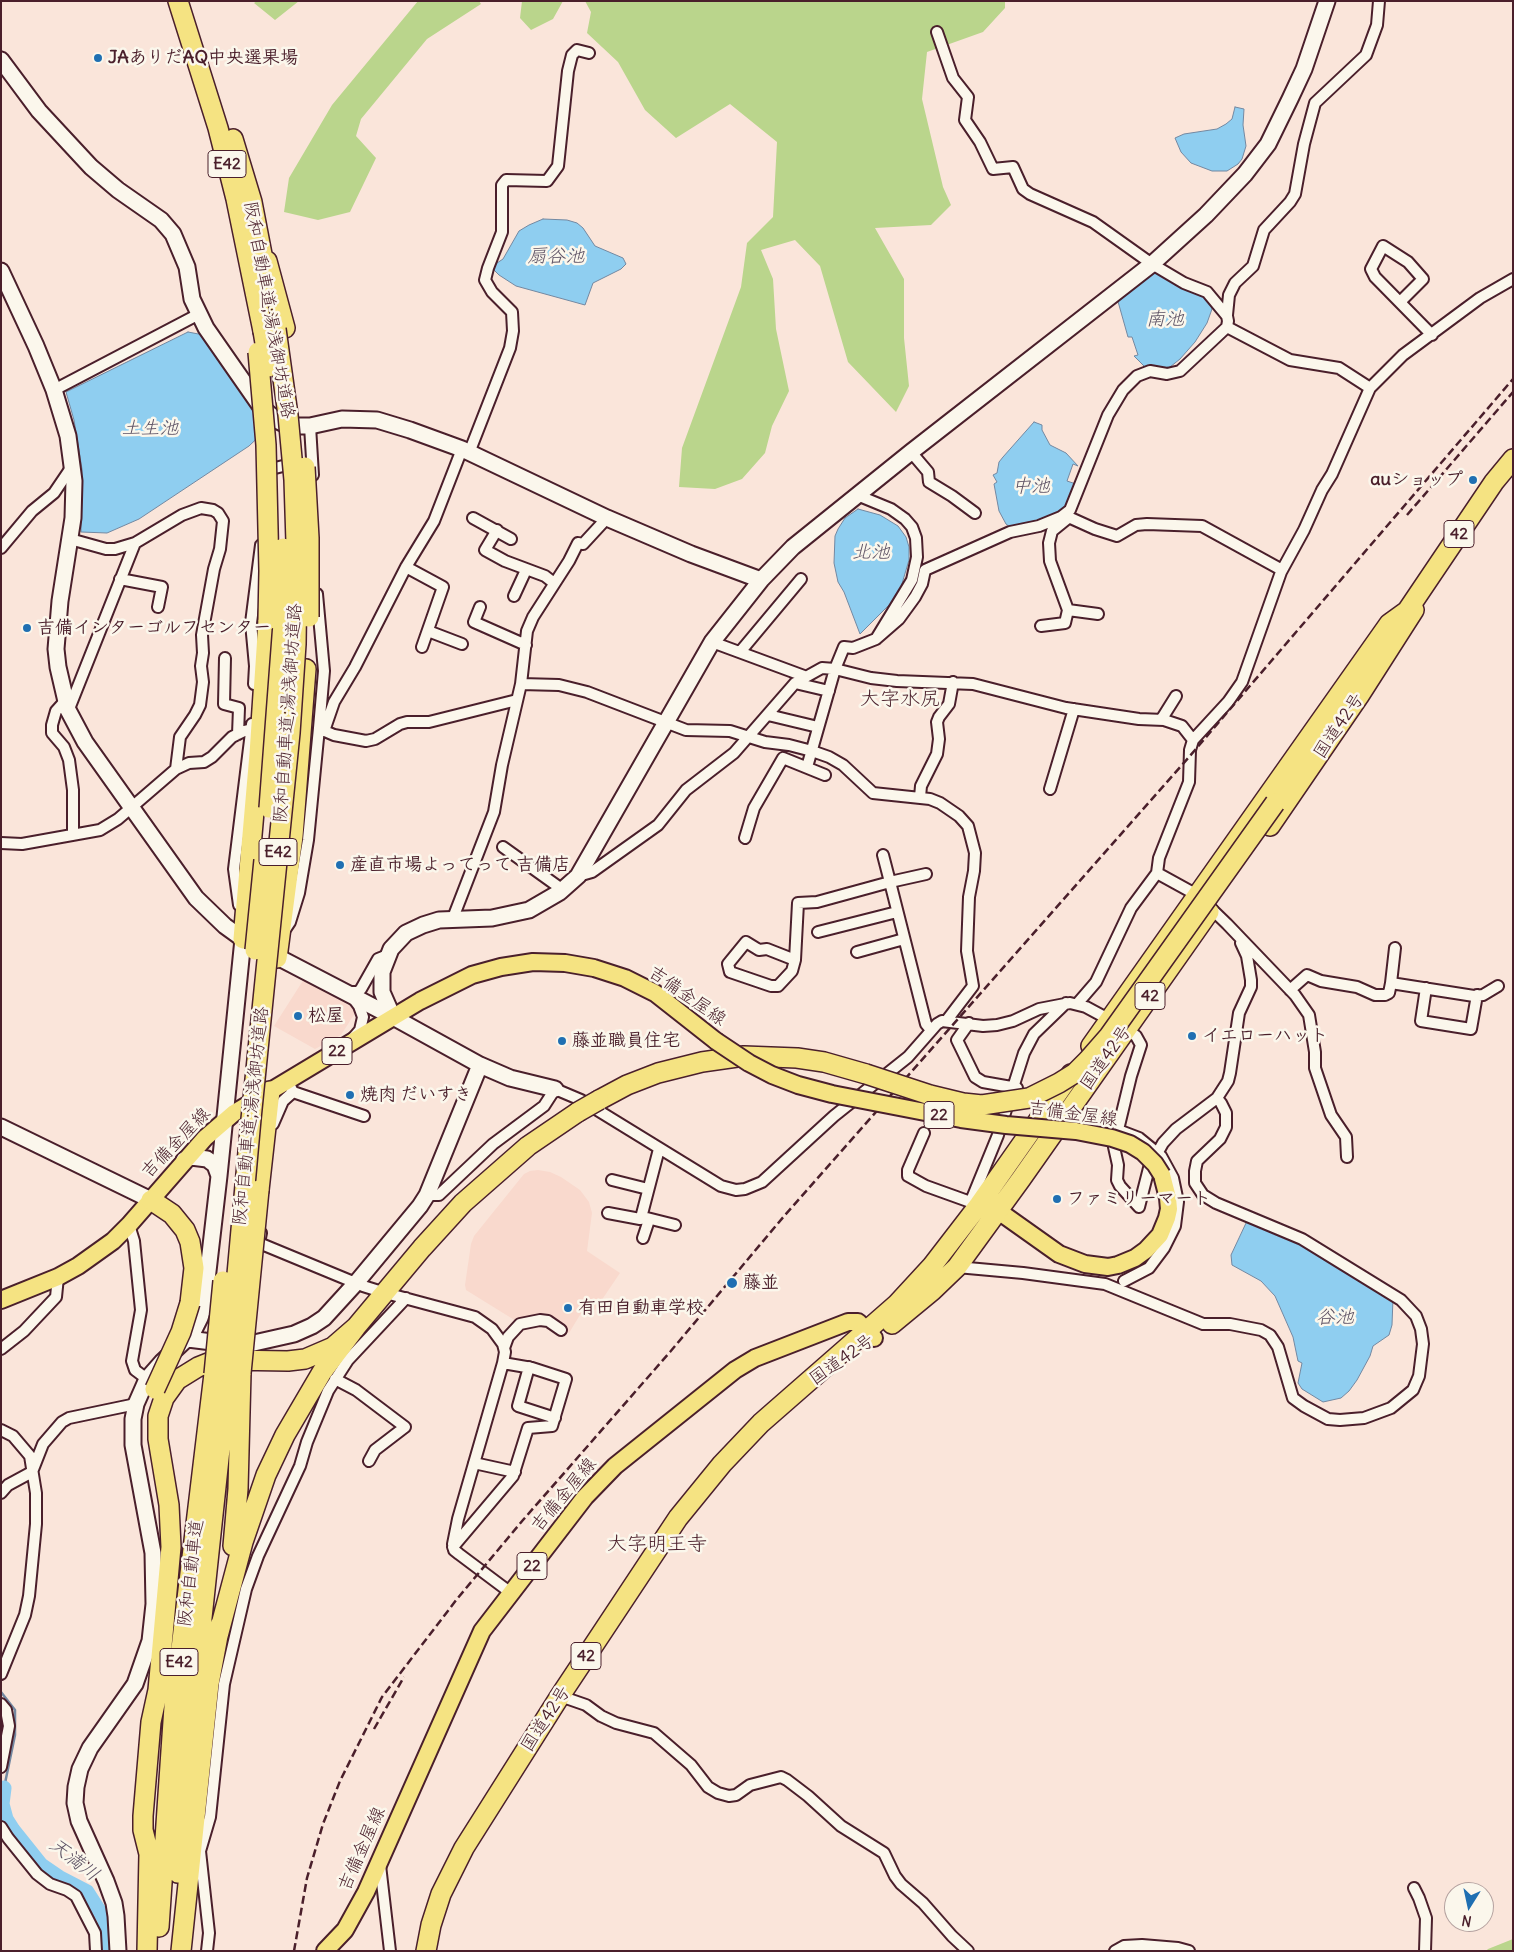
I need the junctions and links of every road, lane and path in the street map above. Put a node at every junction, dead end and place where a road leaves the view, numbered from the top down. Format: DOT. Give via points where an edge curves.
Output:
graph roads {
  1 [pos="178,1"];
  2 [pos="191,1"];
  3 [pos="1327,1"];
  4 [pos="1379,1"];
  5 [pos="937,32"];
  6 [pos="589,53"];
  7 [pos="1,60"];
  8 [pos="1152,264"];
  9 [pos="1,271"];
  10 [pos="1513,279"];
  11 [pos="1400,302"];
  12 [pos="199,314"];
  13 [pos="1227,316"];
  14 [pos="1227,327"];
  15 [pos="270,330"];
  16 [pos="1432,335"];
  17 [pos="1370,388"];
  18 [pos="54,390"];
  19 [pos="310,426"];
  20 [pos="466,451"];
  21 [pos="911,452"];
  22 [pos="313,459"];
  23 [pos="1513,459"];
  24 [pos="72,465"];
  25 [pos="857,495"];
  26 [pos="975,513"];
  27 [pos="1066,516"];
  28 [pos="473,518"];
  29 [pos="607,518"];
  30 [pos="497,530"];
  31 [pos="70,539"];
  32 [pos="511,539"];
  33 [pos="135,543"];
  34 [pos="1,548"];
  35 [pos="1448,550"];
  36 [pos="406,567"];
  37 [pos="526,570"];
  38 [pos="1282,570"];
  39 [pos="120,579"];
  40 [pos="801,579"];
  41 [pos="761,580"];
  42 [pos="554,583"];
  43 [pos="514,596"];
  44 [pos="158,607"];
  45 [pos="480,607"];
  46 [pos="1068,610"];
  47 [pos="1407,611"];
  48 [pos="1098,614"];
  49 [pos="1041,626"];
  50 [pos="428,631"];
  51 [pos="876,639"];
  52 [pos="712,642"];
  53 [pos="462,644"];
  54 [pos="526,645"];
  55 [pos="422,647"];
  56 [pos="740,652"];
  57 [pos="225,658"];
  58 [pos="835,669"];
  59 [pos="804,676"];
  60 [pos="953,682"];
  61 [pos="795,683"];
  62 [pos="521,684"];
  63 [pos="829,691"];
  64 [pos="1176,696"];
  65 [pos="517,700"];
  66 [pos="67,705"];
  67 [pos="1074,709"];
  68 [pos="768,715"];
  69 [pos="1161,720"];
  70 [pos="665,722"];
  71 [pos="818,727"];
  72 [pos="252,728"];
  73 [pos="322,729"];
  74 [pos="238,734"];
  75 [pos="749,737"];
  76 [pos="1192,740"];
  77 [pos="812,751"];
  78 [pos="807,768"];
  79 [pos="176,769"];
  80 [pos="825,774"];
  81 [pos="1050,789"];
  82 [pos="920,797"];
  83 [pos="132,808"];
  84 [pos="73,835"];
  85 [pos="745,838"];
  86 [pos="1,843"];
  87 [pos="503,847"];
  88 [pos="883,855"];
  89 [pos="1157,873"];
  90 [pos="926,874"];
  91 [pos="578,876"];
  92 [pos="890,882"];
  93 [pos="563,890"];
  94 [pos="1197,895"];
  95 [pos="1211,908"];
  96 [pos="897,912"];
  97 [pos="453,918"];
  98 [pos="818,932"];
  99 [pos="1237,935"];
  100 [pos="243,939"];
  101 [pos="904,939"];
  102 [pos="1395,948"];
  103 [pos="857,952"];
  104 [pos="388,955"];
  105 [pos="277,958"];
  106 [pos="796,960"];
  107 [pos="1391,983"];
  108 [pos="1498,986"];
  109 [pos="1426,988"];
  110 [pos="338,990"];
  111 [pos="1290,990"];
  112 [pos="1477,995"];
  113 [pos="353,998"];
  114 [pos="1066,1003"];
  115 [pos="1077,1004"];
  116 [pos="393,1018"];
  117 [pos="947,1020"];
  118 [pos="1109,1020"];
  119 [pos="969,1023"];
  120 [pos="931,1030"];
  121 [pos="1127,1030"];
  122 [pos="341,1049"];
  123 [pos="480,1065"];
  124 [pos="290,1086"];
  125 [pos="1013,1088"];
  126 [pos="556,1089"];
  127 [pos="270,1091"];
  128 [pos="1217,1098"];
  129 [pos="1050,1104"];
  130 [pos="364,1116"];
  131 [pos="225,1120"];
  132 [pos="1,1127"];
  133 [pos="1118,1130"];
  134 [pos="924,1133"];
  135 [pos="659,1149"];
  136 [pos="1157,1152"];
  137 [pos="1347,1157"];
  138 [pos="184,1160"];
  139 [pos="219,1176"];
  140 [pos="612,1180"];
  141 [pos="648,1189"];
  142 [pos="427,1195"];
  143 [pos="151,1200"];
  144 [pos="982,1206"];
  145 [pos="608,1213"];
  146 [pos="645,1218"];
  147 [pos="129,1225"];
  148 [pos="675,1225"];
  149 [pos="643,1238"];
  150 [pos="1127,1262"];
  151 [pos="957,1267"];
  152 [pos="58,1277"];
  153 [pos="356,1284"];
  154 [pos="1123,1286"];
  155 [pos="379,1291"];
  156 [pos="393,1295"];
  157 [pos="406,1298"];
  158 [pos="1,1300"];
  159 [pos="356,1328"];
  160 [pos="561,1330"];
  161 [pos="871,1334"];
  162 [pos="188,1339"];
  163 [pos="504,1348"];
  164 [pos="1,1349"];
  165 [pos="503,1363"];
  166 [pos="529,1367"];
  167 [pos="228,1374"];
  168 [pos="335,1379"];
  169 [pos="151,1384"];
  170 [pos="136,1404"];
  171 [pos="554,1418"];
  172 [pos="1,1430"];
  173 [pos="368,1461"];
  174 [pos="474,1463"];
  175 [pos="32,1472"];
  176 [pos="515,1472"];
  177 [pos="1,1493"];
  178 [pos="453,1548"];
  179 [pos="511,1593"];
  180 [pos="164,1626"];
  181 [pos="218,1636"];
  182 [pos="1,1674"];
  183 [pos="560,1696"];
  184 [pos="1,1704"];
  185 [pos="1,1767"];
  186 [pos="1,1827"];
  187 [pos="379,1860"];
  188 [pos="1414,1888"];
  189 [pos="424,1946"];
  190 [pos="96,1951"];
  191 [pos="118,1951"];
  192 [pos="147,1951"];
  193 [pos="157,1951"];
  194 [pos="171,1951"];
  195 [pos="181,1951"];
  196 [pos="207,1951"];
  197 [pos="324,1951"];
  198 [pos="390,1951"];
  199 [pos="968,1951"];
  200 [pos="1115,1951"];
  201 [pos="1189,1951"];
  202 [pos="1425,1951"];
  1 -- 15 [label="highway, 阪和自動車道;湯浅御坊道路 / E42" via="218,128"];
  2 -- 15 [label="highway, 阪和自動車道;湯浅御坊道路 / E42" via="252,202"];
  3 -- 8 [label="street" via="1304,69 1268,144 1206,215"];
  4 -- 13 [label="street" via="1376,25 1366,55 1315,103 1294,194 1264,230 1253,266 1235,283 1228,295"];
  5 -- 8 [label="street" via="953,78 968,97 965,120 994,169 1013,167 1023,189 1030,194 1093,222"];
  6 -- 20 [label="street" via="577,50 572,55 558,166 548,181 506,180 502,185 502,232 485,280 512,312 513,331 510,348"];
  7 -- 12 [label="street" via="39,110 91,167 161,220 173,234 185,259 192,299"];
  8 -- 13 [label="street" via="1207,292"];
  8 -- 21 [label="street"];
  9 -- 18 [label="street"];
  10 -- 16 [label="street" via="1480,298"];
  11 -- 11 [label="street" via="1372,272 1372,265 1383,246 1408,262 1424,279"];
  11 -- 16 [label="street"];
  12 -- 18 [label="street"];
  12 -- 19 [label="street" via="261,407 289,426"];
  13 -- 14 [label="street"];
  14 -- 17 [label="street" via="1290,360 1339,368"];
  14 -- 27 [label="street" via="1180,371 1174,374 1150,371 1137,376 1123,390 1108,415"];
  15 -- 100 [label="highway, bridge" via="262,389 266,445 268,620"];
  15 -- 105 [label="highway, bridge" via="299,394 310,592 292,836"];
  15 -- 167 [label="highway, 阪和自動車道;湯浅御坊道路 / E42, bridge" via="287,408 294,480 296,644"];
  16 -- 17 [label="street" via="1403,355"];
  17 -- 38 [label="street" via="1332,474"];
  18 -- 24 [label="street" via="68,436"];
  19 -- 20 [label="street" via="342,419 377,420"];
  19 -- 22 [label="street"];
  20 -- 29 [label="street"];
  20 -- 36 [label="street" via="434,521"];
  21 -- 25 [label="street"];
  21 -- 26 [label="street" via="928,472 929,482"];
  22 -- 72 [label="street" via="262,471 261,541 251,623 256,666"];
  22 -- 73 [label="street" via="317,596 324,671"];
  23 -- 35 [label="highway, 国道42号 / 42"];
  24 -- 31 [label="street" via="74,498"];
  24 -- 34 [label="street" via="54,493 32,511"];
  25 -- 41 [label="street" via="793,547"];
  25 -- 51 [label="street" via="891,509 905,519 916,538 917,557 912,580"];
  27 -- 38 [label="street" via="1117,536 1136,525 1202,526"];
  27 -- 46 [label="street" via="1052,531 1049,542 1050,561"];
  27 -- 51 [label="street" via="1010,532 925,570 915,597 899,618"];
  28 -- 30 [label="street"];
  29 -- 41 [label="street"];
  29 -- 42 [label="street" via="583,544 578,543"];
  30 -- 32 [label="street"];
  30 -- 37 [label="street" via="485,550"];
  31 -- 33 [label="street" via="106,549"];
  31 -- 66 [label="street" via="56,632 58,668"];
  33 -- 39 [label="street"];
  33 -- 79 [label="street" via="200,508 213,510 223,521 202,635 200,704 180,737"];
  35 -- 47 [label="highway, 国道42号 / 42"];
  35 -- 95 [label="highway, 国道42号 / 42" via="1406,624 1359,696"];
  36 -- 50 [label="street" via="443,587"];
  36 -- 73 [label="street"];
  37 -- 42 [label="street" via="545,576"];
  37 -- 43 [label="street"];
  38 -- 76 [label="street" via="1242,682 1223,708"];
  39 -- 44 [label="street" via="162,588"];
  39 -- 66 [label="street"];
  40 -- 56 [label="street"];
  41 -- 52 [label="street"];
  42 -- 54 [label="street" via="533,617"];
  45 -- 54 [label="street" via="474,622"];
  46 -- 48 [label="street"];
  46 -- 49 [label="street" via="1065,623"];
  47 -- 94 [label="highway, 国道42号 / 42" via="1389,624"];
  47 -- 159 [label="highway, bridge" via="1109,1036 1074,1073 1029,1098 982,1104 930,1096 866,1074 797,1058 744,1056 658,1073 599,1100 528,1146 463,1203"];
  50 -- 53 [label="street"];
  50 -- 55 [label="street"];
  51 -- 58 [label="street" via="853,648 844,647"];
  52 -- 56 [label="street"];
  52 -- 70 [label="street"];
  54 -- 62 [label="street"];
  56 -- 59 [label="street"];
  57 -- 74 [label="street" via="224,704 239,708"];
  58 -- 59 [label="street" via="822,668"];
  58 -- 60 [label="street" via="897,681"];
  58 -- 63 [label="street"];
  59 -- 61 [label="street"];
  60 -- 67 [label="street"];
  60 -- 82 [label="street" via="949,704 939,717 937,754 921,786"];
  61 -- 63 [label="street"];
  61 -- 68 [label="street"];
  62 -- 65 [label="street"];
  62 -- 70 [label="street" via="559,685 587,692"];
  63 -- 71 [label="street"];
  64 -- 69 [label="street"];
  65 -- 73 [label="street" via="429,722 407,722 366,741 334,735"];
  65 -- 97 [label="street" via="494,812"];
  66 -- 83 [label="street" via="86,742"];
  66 -- 84 [label="street" via="56,711 52,732 69,760"];
  67 -- 69 [label="street"];
  67 -- 81 [label="street"];
  68 -- 71 [label="street"];
  68 -- 75 [label="street"];
  69 -- 76 [label="street" via="1182,726"];
  70 -- 75 [label="street" via="686,730 730,731"];
  70 -- 91 [label="street"];
  71 -- 77 [label="street"];
  72 -- 74 [label="street"];
  72 -- 100 [label="street" via="234,869"];
  73 -- 105 [label="street" via="299,893"];
  74 -- 79 [label="street" via="204,762 189,763"];
  75 -- 77 [label="street"];
  75 -- 91 [label="street" via="734,753 686,790 658,825 592,872"];
  76 -- 89 [label="street" via="1189,782 1159,858"];
  77 -- 78 [label="street"];
  77 -- 82 [label="street" via="843,765 873,792"];
  78 -- 80 [label="street"];
  78 -- 85 [label="street" via="783,758 754,808"];
  79 -- 83 [label="street"];
  82 -- 117 [label="street" via="940,803 959,816 968,826 975,853 967,950 973,986"];
  83 -- 84 [label="street" via="100,830"];
  83 -- 100 [label="street" via="196,898"];
  84 -- 86 [label="street" via="22,844"];
  87 -- 93 [label="street"];
  88 -- 92 [label="street"];
  89 -- 94 [label="street"];
  89 -- 115 [label="street" via="1131,908 1096,982"];
  90 -- 92 [label="street"];
  91 -- 93 [label="street"];
  92 -- 96 [label="street"];
  92 -- 106 [label="street" via="817,902 798,903"];
  93 -- 97 [label="street" via="543,904 522,912 492,918"];
  94 -- 95 [label="street"];
  94 -- 118 [label="highway, 国道42号 / 42"];
  95 -- 99 [label="street"];
  95 -- 121 [label="highway, 国道42号 / 42"];
  96 -- 98 [label="street"];
  96 -- 101 [label="street"];
  97 -- 104 [label="street" via="428,923 406,933"];
  99 -- 111 [label="street"];
  99 -- 128 [label="street" via="1247,956 1251,987 1239,1013 1230,1073"];
  100 -- 105 [label="street"];
  100 -- 131 [label="street"];
  101 -- 103 [label="street"];
  101 -- 120 [label="street" via="926,1024"];
  102 -- 107 [label="street"];
  104 -- 110 [label="street" via="378,959 358,992"];
  104 -- 116 [label="street" via="381,985"];
  105 -- 110 [label="street"];
  106 -- 106 [label="street" via="778,986 730,972 728,964 746,942 759,950 767,949"];
  107 -- 109 [label="street"];
  107 -- 111 [label="street" via="1389,993 1376,996 1357,987 1321,981 1307,975"];
  108 -- 112 [label="street"];
  109 -- 112 [label="street"];
  109 -- 112 [label="street" via="1421,1021 1471,1029"];
  110 -- 113 [label="street"];
  111 -- 137 [label="street" via="1310,1015 1315,1068 1331,1115 1346,1137"];
  113 -- 116 [label="street"];
  113 -- 122 [label="street" via="361,1011 362,1023 360,1030"];
  114 -- 115 [label="street"];
  114 -- 119 [label="street" via="1039,1009 1006,1024"];
  114 -- 125 [label="street" via="1034,1034 1018,1067"];
  115 -- 118 [label="street"];
  116 -- 122 [label="main road, 吉備金屋線 / 22"];
  116 -- 123 [label="street"];
  116 -- 150 [label="main road, 吉備金屋線 / 22, bridge" via="472,975 517,964 548,962 594,968 640,985 716,1041 759,1069 786,1081 824,1092 953,1117 1112,1138 1144,1152 1162,1175 1168,1198 1164,1226 1150,1247"];
  117 -- 119 [label="street"];
  117 -- 120 [label="street"];
  118 -- 121 [label="street"];
  118 -- 129 [label="highway, 国道42号 / 42"];
  119 -- 125 [label="street" via="957,1040 975,1078"];
  120 -- 135 [label="street" via="908,1057 754,1187 736,1190 722,1186"];
  121 -- 133 [label="street" via="1141,1045"];
  121 -- 144 [label="highway, 国道42号 / 42" via="1021,1179"];
  122 -- 124 [label="main road, 吉備金屋線 / 22"];
  123 -- 126 [label="street" via="510,1078"];
  123 -- 142 [label="street"];
  124 -- 127 [label="main road, 吉備金屋線 / 22"];
  124 -- 130 [label="street"];
  124 -- 153 [label="street" via="272,1127 260,1242"];
  125 -- 129 [label="street"];
  125 -- 144 [label="street" via="998,1135"];
  126 -- 135 [label="street" via="581,1100"];
  126 -- 142 [label="street" via="544,1106 493,1144 438,1195"];
  127 -- 131 [label="main road, 吉備金屋線 / 22"];
  127 -- 167 [label="highway, bridge" via="259,1190"];
  128 -- 136 [label="street" via="1176,1129"];
  128 -- 154 [label="street" via="1226,1113 1226,1127 1220,1139 1197,1160 1194,1178 1199,1190 1209,1200 1302,1238 1408,1306 1416,1316 1422,1336 1423,1360 1417,1382 1406,1396 1382,1413 1356,1419 1328,1419 1293,1398 1278,1347 1266,1332 1230,1324 1203,1324"];
  129 -- 144 [label="highway, 国道42号 / 42"];
  131 -- 138 [label="main road, 吉備金屋線 / 22"];
  131 -- 139 [label="street"];
  132 -- 143 [label="street"];
  133 -- 136 [label="street" via="1139,1138"];
  133 -- 136 [label="street" via="1114,1147 1117,1180 1139,1207 1149,1168"];
  134 -- 144 [label="street" via="908,1176 926,1186"];
  135 -- 141 [label="street"];
  136 -- 154 [label="street" via="1170,1170 1176,1186 1175,1226 1164,1248 1148,1268"];
  138 -- 139 [label="street" via="207,1159 215,1164"];
  138 -- 143 [label="main road, 吉備金屋線 / 22"];
  139 -- 162 [label="street" via="204,1306"];
  140 -- 141 [label="street"];
  141 -- 146 [label="street" via="642,1214"];
  142 -- 153 [label="street"];
  143 -- 147 [label="main road, 吉備金屋線 / 22"];
  143 -- 169 [label="highway, bridge" via="172,1214 185,1230 194,1268 190,1303 181,1332"];
  144 -- 150 [label="main road, 吉備金屋線 / 22" via="1072,1260 1108,1267"];
  144 -- 151 [label="highway, 国道42号 / 42"];
  144 -- 161 [label="highway, 国道42号 / 42"];
  145 -- 146 [label="street"];
  146 -- 148 [label="street"];
  146 -- 149 [label="street" via="648,1223"];
  147 -- 152 [label="main road, 吉備金屋線 / 22" via="96,1254"];
  147 -- 169 [label="street" via="134,1241 141,1310 132,1361 135,1370"];
  150 -- 154 [label="street"];
  151 -- 154 [label="street"];
  151 -- 161 [label="highway, 国道42号 / 42" via="932,1291"];
  152 -- 158 [label="main road, 吉備金屋線 / 22"];
  152 -- 164 [label="street" via="56,1297 24,1332"];
  153 -- 155 [label="street"];
  153 -- 162 [label="street" via="324,1318 294,1334 239,1344"];
  156 -- 157 [label="street"];
  157 -- 163 [label="street" via="475,1317 492,1329"];
  157 -- 168 [label="street" via="348,1360"];
  159 -- 180 [label="highway" via="333,1346 305,1359 213,1362 185,1374 170,1388 157,1424 171,1528"];
  159 -- 181 [label="highway" via="322,1372 266,1475 243,1542"];
  160 -- 163 [label="street" via="548,1321 520,1324 508,1337"];
  161 -- 179 [label="main road, 吉備金屋線 / 22" via="858,1322 848,1322 755,1358 735,1370 615,1466 586,1497"];
  161 -- 183 [label="highway, 国道42号 / 42" via="796,1393 722,1464 678,1518"];
  162 -- 169 [label="street" via="167,1357"];
  163 -- 165 [label="street"];
  165 -- 166 [label="street"];
  165 -- 174 [label="street"];
  166 -- 171 [label="street" via="518,1406"];
  166 -- 171 [label="street" via="566,1379"];
  167 -- 181 [label="highway" via="235,1524"];
  167 -- 193 [label="highway, 阪和自動車道 / E42" via="174,1707"];
  167 -- 194 [label="highway, 阪和自動車道 / E42" via="185,1777"];
  168 -- 173 [label="street" via="356,1390 405,1426 374,1450"];
  168 -- 196 [label="street" via="320,1408 300,1466 258,1556 246,1589 224,1684 210,1817 200,1851 209,1933"];
  169 -- 170 [label="street"];
  169 -- 180 [label="highway" via="146,1436 161,1532"];
  170 -- 175 [label="street" via="62,1422 43,1444"];
  170 -- 191 [label="street" via="133,1445 153,1562 154,1604 150,1641 135,1684 86,1756 78,1775 75,1798 81,1827 114,1904"];
  171 -- 176 [label="street" via="552,1426 528,1428"];
  172 -- 175 [label="street" via="20,1442 30,1456"];
  174 -- 176 [label="street"];
  174 -- 178 [label="street"];
  175 -- 177 [label="street" via="8,1485"];
  175 -- 182 [label="street" via="36,1524 29,1596 25,1615"];
  176 -- 178 [label="street"];
  178 -- 179 [label="street"];
  179 -- 187 [label="main road, 吉備金屋線 / 22" via="482,1631"];
  180 -- 192 [label="highway" via="143,1816 149,1854"];
  181 -- 195 [label="highway" via="209,1684"];
  183 -- 189 [label="highway, 国道42号 / 42" via="457,1859 441,1894"];
  183 -- 199 [label="street" via="616,1723 654,1733 718,1793 736,1795 750,1785 781,1777 787,1780 854,1835 884,1852 901,1884 924,1903"];
  184 -- 185 [label="street" via="6,1710 9,1726"];
  186 -- 190 [label="street" via="37,1874 76,1896 95,1933"];
  187 -- 197 [label="main road, 吉備金屋線 / 22" via="345,1930"];
  187 -- 198 [label="street"];
  188 -- 202 [label="street" via="1426,1918"];
  200 -- 201 [label="street" via="1124,1946 1142,1945"];
}
